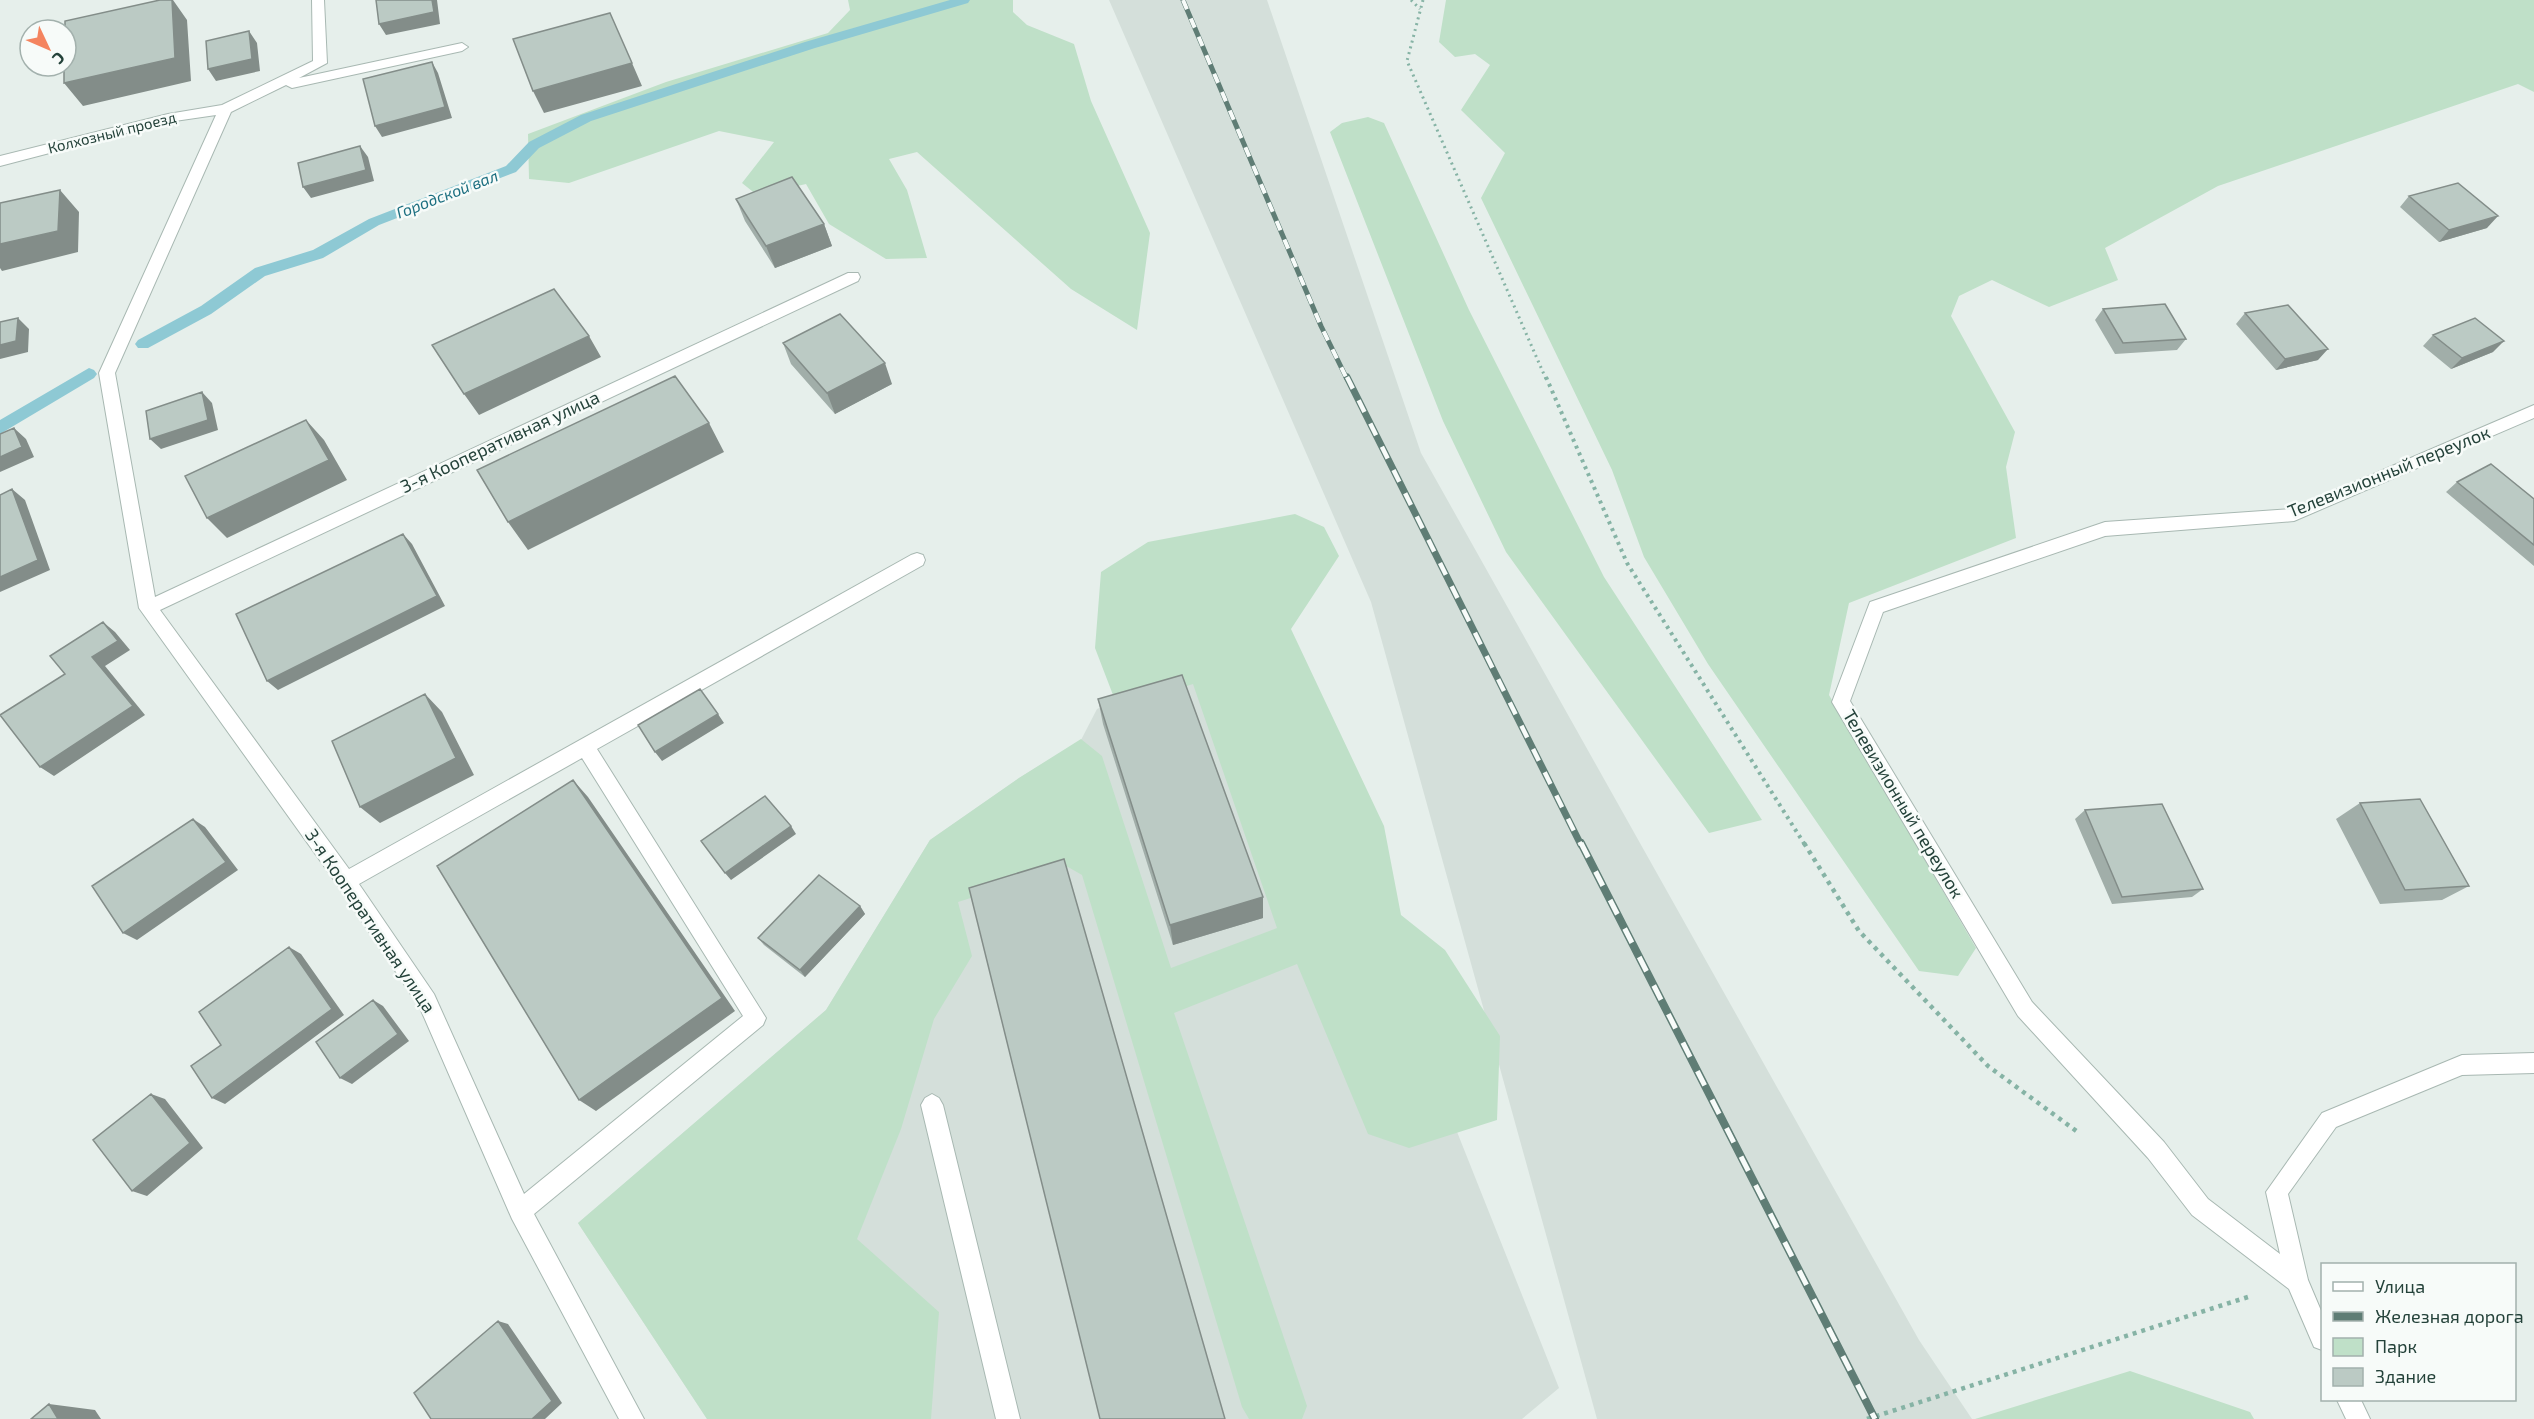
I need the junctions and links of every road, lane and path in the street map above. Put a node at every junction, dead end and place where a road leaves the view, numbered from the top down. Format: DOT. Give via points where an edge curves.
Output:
graph roads {
  1 [pos="318,0"];
  2 [pos="1411,0"];
  3 [pos="1423,0"];
  4 [pos="1420,9"];
  5 [pos="462,47"];
  6 [pos="264,90"];
  7 [pos="225,109"];
  8 [pos="0,161"];
  9 [pos="853,277"];
  10 [pos="2534,411"];
  11 [pos="917,560"];
  12 [pos="148,608"];
  13 [pos="585,747"];
  14 [pos="346,881"];
  15 [pos="2534,1063"];
  16 [pos="932,1105"];
  17 [pos="2083,1136"];
  18 [pos="520,1210"];
  19 [pos="2297,1281"];
  20 [pos="2321,1337"];
  21 [pos="2349,1401"];
  22 [pos="632,1419"];
  23 [pos="1008,1419"];
  24 [pos="1867,1419"];
  25 [pos="2358,1419"];
  1 -- 6 [label="street" via="320,63"];
  2 -- 4 [label="path"];
  3 -- 4 [label="path"];
  4 -- 17 [label="path" via="1407,62 1627,563 1858,932 1988,1066"];
  5 -- 6 [label="street"];
  6 -- 7 [label="street, Колхозный проезд"];
  7 -- 8 [label="street, Колхозный проезд" via="168,118"];
  7 -- 12 [label="street, 3-я Кооперативная улица" via="107,373"];
  9 -- 12 [label="street, 3-я Кооперативная улица"];
  10 -- 19 [label="street, Телевизионный переулок" via="2294,515 2105,529 1876,607 1842,702 2025,1009 2156,1150 2200,1207"];
  11 -- 13 [label="street"];
  12 -- 14 [label="street, 3-я Кооперативная улица"];
  13 -- 14 [label="street"];
  13 -- 18 [label="street" via="756,1018"];
  14 -- 18 [label="street, 3-я Кооперативная улица" via="427,1001"];
  15 -- 19 [label="street" via="2462,1065 2329,1120 2277,1192"];
  16 -- 23 [label="street"];
  18 -- 22 [label="street, 3-я Кооперативная улица"];
  19 -- 20 [label="street"];
  19 -- 24 [label="path"];
  21 -- 25 [label="street"];
}
